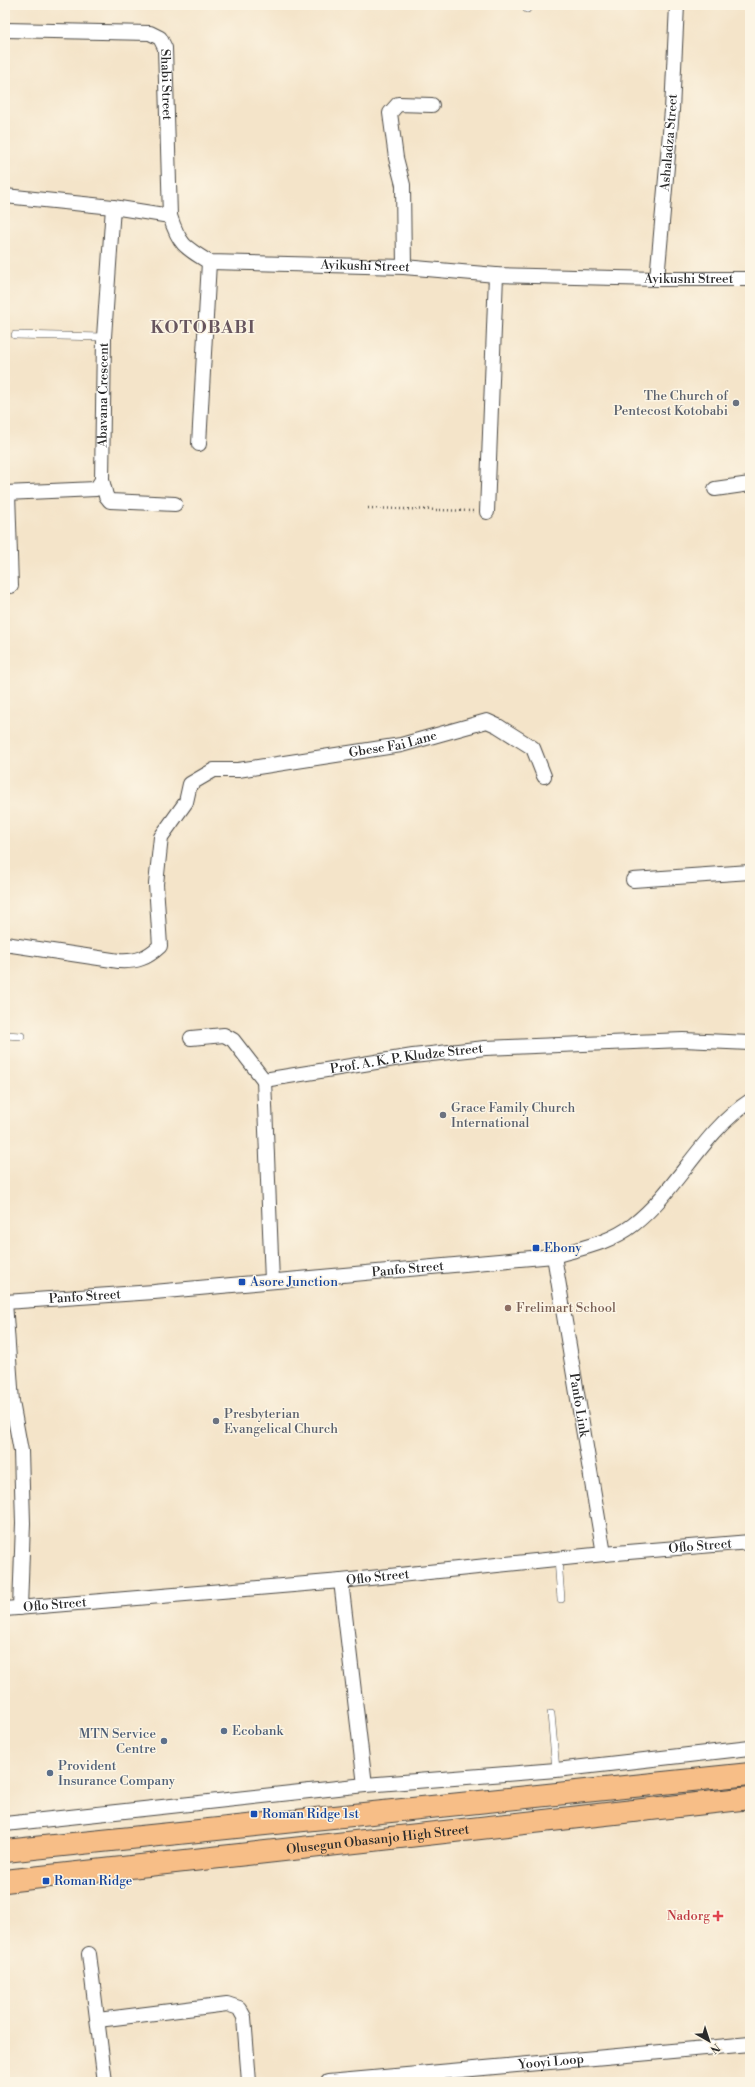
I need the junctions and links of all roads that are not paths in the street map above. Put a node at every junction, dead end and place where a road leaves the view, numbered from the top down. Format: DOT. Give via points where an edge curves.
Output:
graph roads {
  1 [pos="678,5"];
  2 [pos="5,30"];
  3 [pos="432,105"];
  4 [pos="5,196"];
  5 [pos="113,207"];
  6 [pos="170,216"];
  7 [pos="209,262"];
  8 [pos="404,267"];
  9 [pos="496,275"];
  10 [pos="657,279"];
  11 [pos="750,279"];
  12 [pos="15,335"];
  13 [pos="104,337"];
  14 [pos="199,444"];
  15 [pos="102,480"];
  16 [pos="750,484"];
  17 [pos="716,489"];
  18 [pos="7,493"];
  19 [pos="175,504"];
  20 [pos="487,512"];
  21 [pos="11,586"];
  22 [pos="544,776"];
  23 [pos="750,872"];
  24 [pos="633,880"];
  25 [pos="5,944"];
  26 [pos="5,1035"];
  27 [pos="21,1036"];
  28 [pos="191,1038"];
  29 [pos="750,1043"];
  30 [pos="264,1080"];
  31 [pos="750,1101"];
  32 [pos="554,1256"];
  33 [pos="272,1281"];
  34 [pos="5,1302"];
  35 [pos="750,1542"];
  36 [pos="604,1554"];
  37 [pos="558,1559"];
  38 [pos="342,1581"];
  39 [pos="561,1599"];
  40 [pos="20,1608"];
  41 [pos="5,1609"];
  42 [pos="550,1714"];
  43 [pos="750,1748"];
  44 [pos="556,1770"];
  45 [pos="750,1774"];
  46 [pos="364,1785"];
  47 [pos="750,1798"];
  48 [pos="5,1824"];
  49 [pos="5,1850"];
  50 [pos="5,1881"];
  51 [pos="89,1954"];
  52 [pos="98,2020"];
  53 [pos="750,2044"];
  54 [pos="428,2077"];
  55 [pos="105,2082"];
  56 [pos="249,2082"];
  57 [pos="328,2082"];
  1 -- 10 [label="street, Ashaladza Street" via="672,110"];
  2 -- 6 [label="street, Shabi Street" via="150,33 160,38 165,48"];
  3 -- 8 [label="street" via="398,104 390,113 396,158 403,185"];
  4 -- 5 [label="street"];
  5 -- 6 [label="street"];
  5 -- 13 [label="street, Abavana Crescent"];
  6 -- 7 [label="street" via="175,233 182,244"];
  7 -- 8 [label="street, Ayikushi Street"];
  7 -- 14 [label="street"];
  8 -- 9 [label="street, Ayikushi Street"];
  9 -- 10 [label="street, Ayikushi Street"];
  9 -- 20 [label="street"];
  10 -- 11 [label="street, Ayikushi Street"];
  12 -- 13 [label="lane"];
  13 -- 15 [label="street, Abavana Crescent"];
  15 -- 18 [label="street" via="96,489"];
  15 -- 19 [label="street, Abavana Crescent" via="110,501"];
  16 -- 17 [label="street"];
  18 -- 21 [label="street"];
  22 -- 25 [label="street, Gbese Fai Lane" via="533,748 487,721 401,745 238,770 214,770 190,784 186,802 161,837 156,884 160,946 150,955 134,962 119,961"];
  23 -- 24 [label="street"];
  26 -- 27 [label="lane"];
  28 -- 30 [label="street" via="224,1036 233,1040"];
  29 -- 30 [label="street, Prof. A. K. P. Kludze Street" via="683,1040 485,1048 413,1056"];
  30 -- 33 [label="street"];
  31 -- 32 [label="street, Panfo Street" via="720,1127 677,1179 633,1225 603,1242"];
  32 -- 33 [label="street, Panfo Street"];
  32 -- 36 [label="street, Panfo Link"];
  33 -- 34 [label="street, Panfo Street"];
  34 -- 40 [label="street" via="12,1402 21,1451 23,1523"];
  35 -- 36 [label="street, Oflo Street"];
  36 -- 37 [label="street, Oflo Street"];
  37 -- 38 [label="street, Oflo Street"];
  37 -- 39 [label="lane"];
  38 -- 40 [label="street, Oflo Street"];
  38 -- 46 [label="street"];
  40 -- 41 [label="street, Oflo Street"];
  42 -- 44 [label="lane"];
  43 -- 44 [label="street"];
  44 -- 46 [label="street"];
  45 -- 49 [label="main road, Olusegun Obasanjo High Street"];
  46 -- 48 [label="street"];
  47 -- 50 [label="main road, Olusegun Obasanjo High Street"];
  51 -- 52 [label="street"];
  52 -- 55 [label="street"];
  52 -- 56 [label="street" via="228,2004 239,2008 244,2017"];
  53 -- 54 [label="street, Yooyi Loop"];
  54 -- 57 [label="street, Yooyi Loop"];
}
